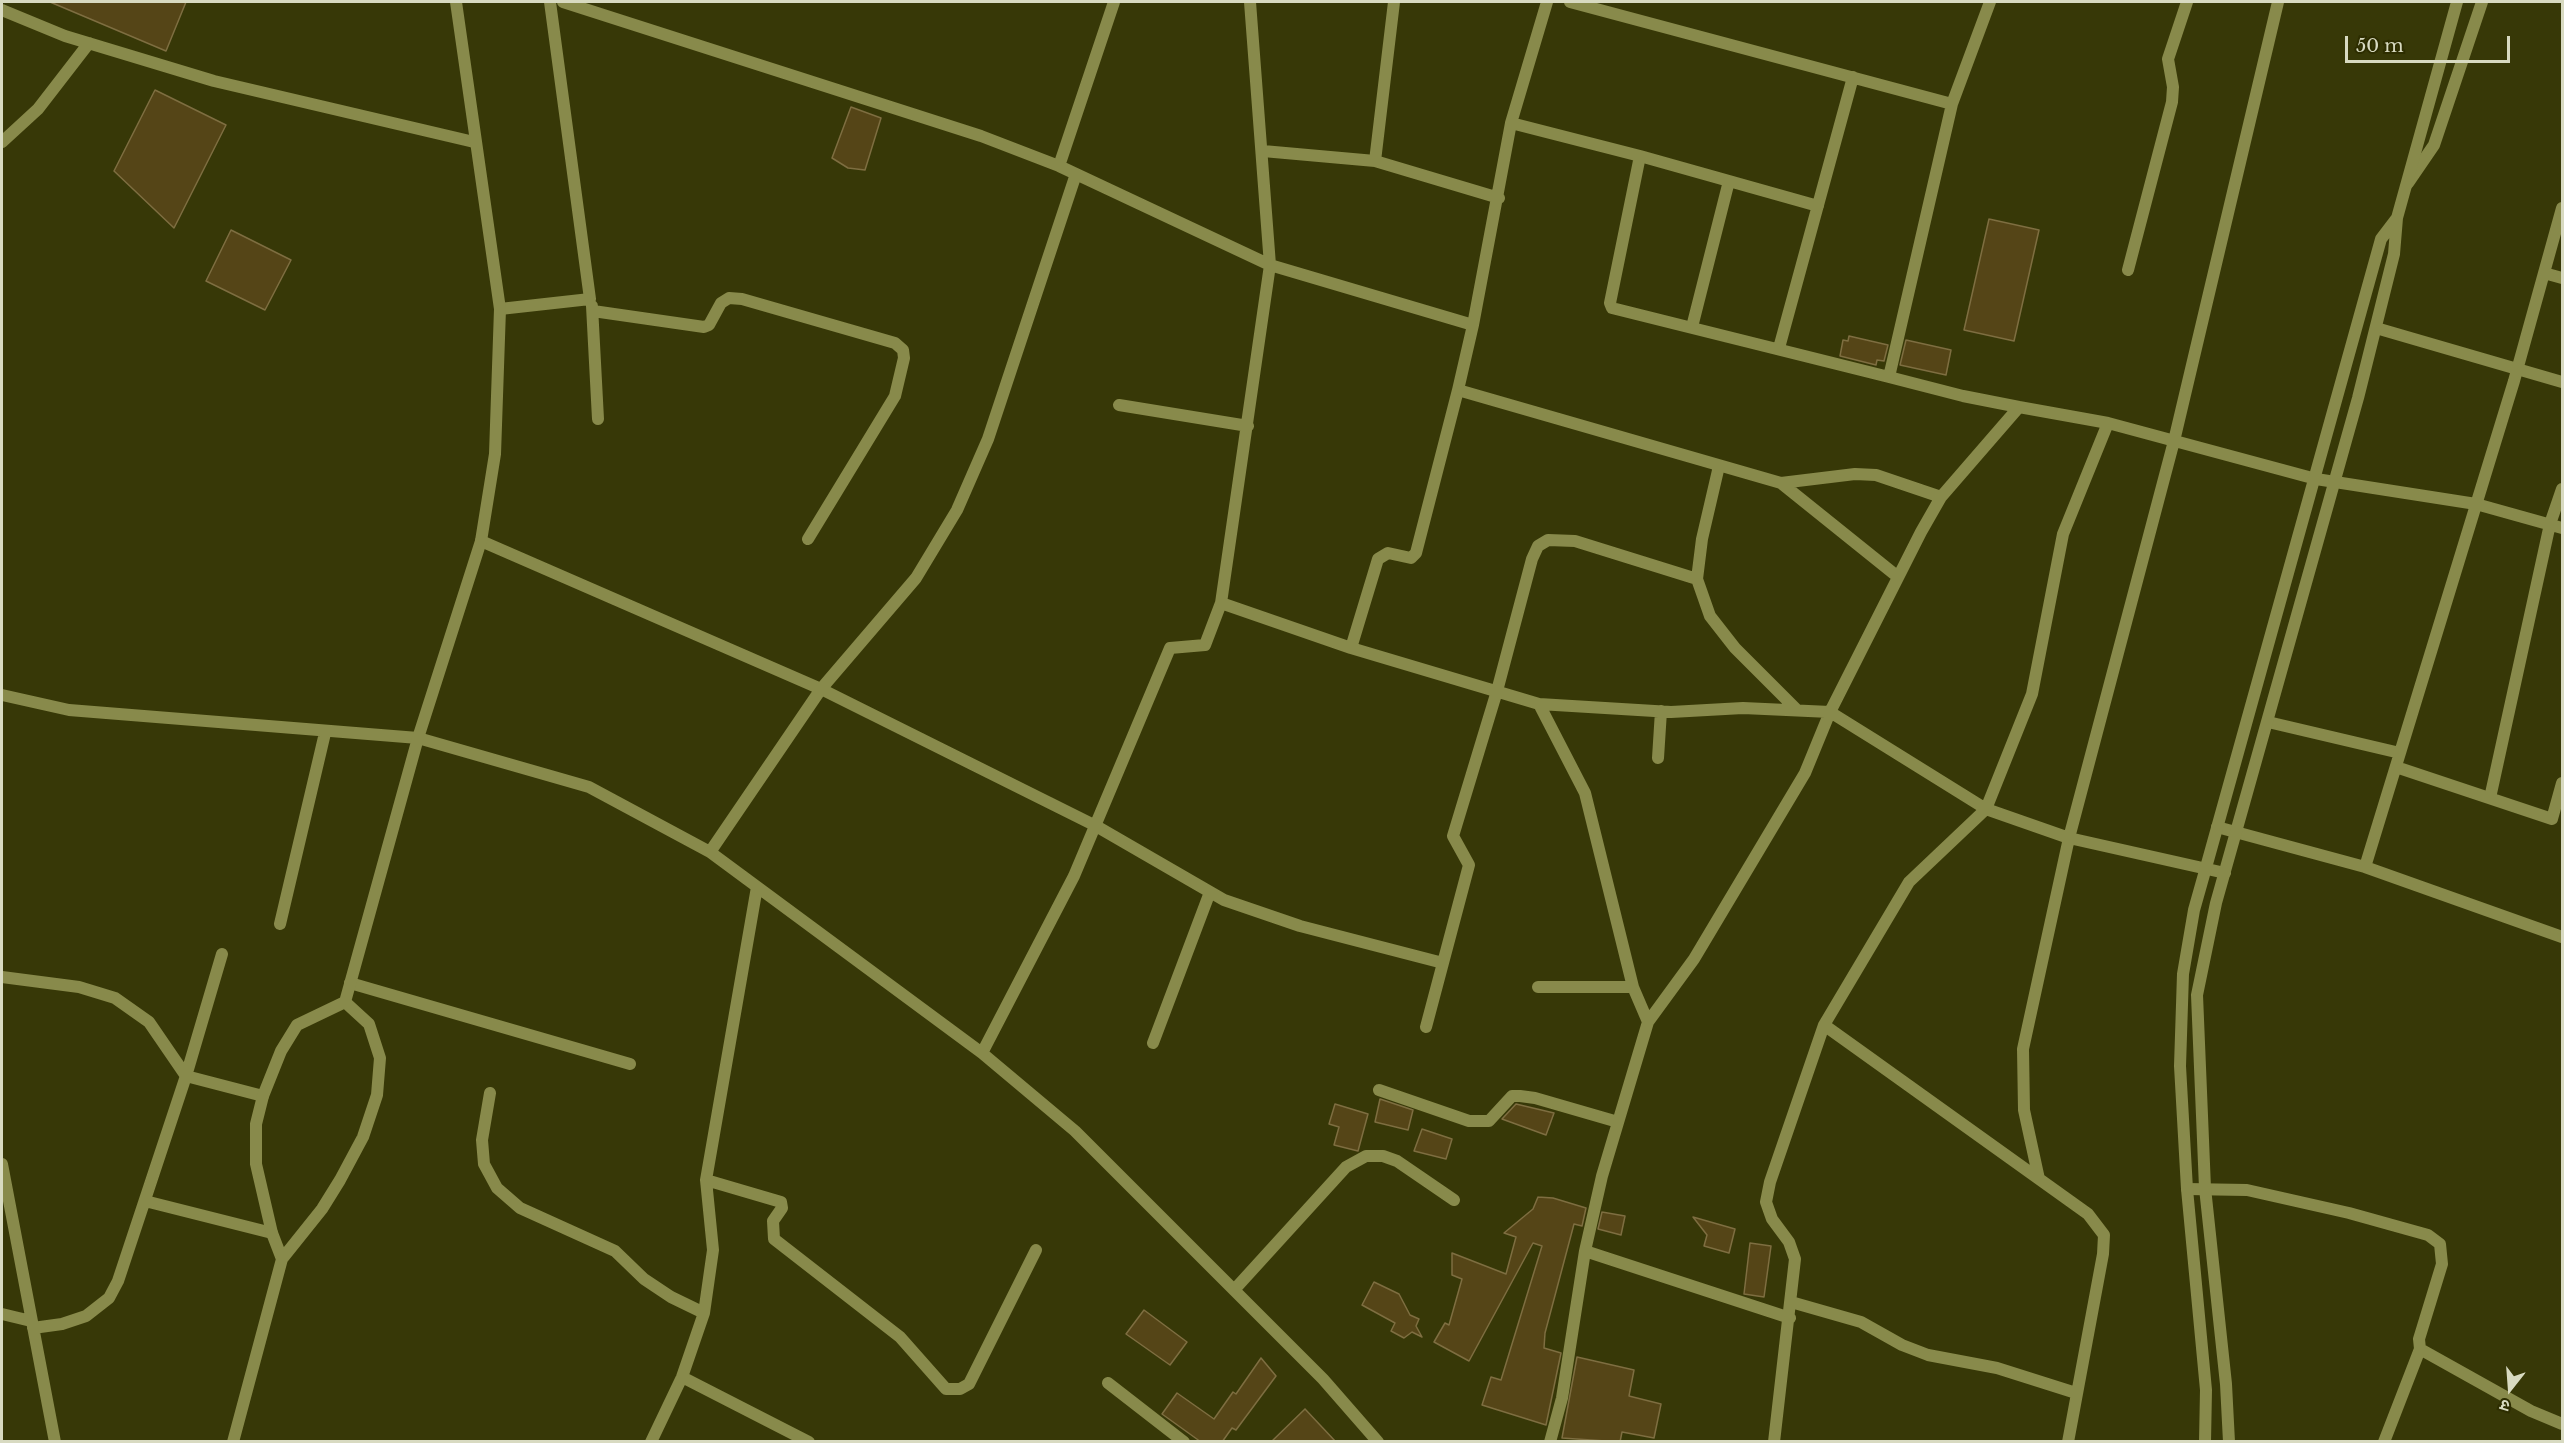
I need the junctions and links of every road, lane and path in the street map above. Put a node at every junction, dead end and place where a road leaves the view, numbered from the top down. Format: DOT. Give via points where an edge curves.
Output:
graph roads {
  1 [pos="456,2"];
  2 [pos="550,2"];
  3 [pos="563,2"];
  4 [pos="1114,2"];
  5 [pos="1250,2"];
  6 [pos="1394,2"];
  7 [pos="1547,2"];
  8 [pos="1570,2"];
  9 [pos="1990,2"];
  10 [pos="2187,2"];
  11 [pos="2278,2"];
  12 [pos="2457,2"];
  13 [pos="2482,2"];
  14 [pos="2,10"];
  15 [pos="89,43"];
  16 [pos="1853,77"];
  17 [pos="1952,104"];
  18 [pos="1511,123"];
  19 [pos="2,142"];
  20 [pos="474,142"];
  21 [pos="1263,151"];
  22 [pos="1640,156"];
  23 [pos="1375,161"];
  24 [pos="1059,166"];
  25 [pos="1076,174"];
  26 [pos="1729,181"];
  27 [pos="2406,186"];
  28 [pos="1499,198"];
  29 [pos="1818,206"];
  30 [pos="2562,208"];
  31 [pos="2397,218"];
  32 [pos="1270,265"];
  33 [pos="2128,270"];
  34 [pos="2544,273"];
  35 [pos="2562,278"];
  36 [pos="591,305"];
  37 [pos="500,309"];
  38 [pos="1473,326"];
  39 [pos="1692,327"];
  40 [pos="2376,328"];
  41 [pos="1779,348"];
  42 [pos="2517,368"];
  43 [pos="1889,377"];
  44 [pos="2562,382"];
  45 [pos="1458,390"];
  46 [pos="1119,405"];
  47 [pos="2019,407"];
  48 [pos="598,418"];
  49 [pos="2108,423"];
  50 [pos="1248,426"];
  51 [pos="2174,441"];
  52 [pos="1719,466"];
  53 [pos="2316,480"];
  54 [pos="1781,483"];
  55 [pos="2335,483"];
  56 [pos="2562,489"];
  57 [pos="1941,497"];
  58 [pos="2476,504"];
  59 [pos="2556,526"];
  60 [pos="808,539"];
  61 [pos="481,541"];
  62 [pos="1898,576"];
  63 [pos="1697,579"];
  64 [pos="1221,603"];
  65 [pos="1351,648"];
  66 [pos="821,689"];
  67 [pos="1497,691"];
  68 [pos="2,695"];
  69 [pos="1539,704"];
  70 [pos="1661,711"];
  71 [pos="1797,711"];
  72 [pos="1830,712"];
  73 [pos="2268,722"];
  74 [pos="325,733"];
  75 [pos="418,738"];
  76 [pos="2400,753"];
  77 [pos="1658,758"];
  78 [pos="2396,767"];
  79 [pos="2562,783"];
  80 [pos="2490,798"];
  81 [pos="1986,809"];
  82 [pos="2557,821"];
  83 [pos="1096,826"];
  84 [pos="2217,827"];
  85 [pos="2237,832"];
  86 [pos="2068,838"];
  87 [pos="710,852"];
  88 [pos="2365,867"];
  89 [pos="2205,871"];
  90 [pos="2225,873"];
  91 [pos="758,887"];
  92 [pos="1210,892"];
  93 [pos="280,924"];
  94 [pos="2562,937"];
  95 [pos="222,954"];
  96 [pos="1443,963"];
  97 [pos="2,977"];
  98 [pos="350,983"];
  99 [pos="1538,987"];
  100 [pos="1632,987"];
  101 [pos="345,1002"];
  102 [pos="1648,1023"];
  103 [pos="1824,1025"];
  104 [pos="1426,1027"];
  105 [pos="1153,1043"];
  106 [pos="982,1053"];
  107 [pos="630,1064"];
  108 [pos="186,1076"];
  109 [pos="1379,1090"];
  110 [pos="490,1094"];
  111 [pos="263,1096"];
  112 [pos="1618,1122"];
  113 [pos="2,1164"];
  114 [pos="2039,1179"];
  115 [pos="706,1180"];
  116 [pos="2187,1188"];
  117 [pos="2205,1188"];
  118 [pos="145,1200"];
  119 [pos="1454,1200"];
  120 [pos="272,1233"];
  121 [pos="1036,1250"];
  122 [pos="1585,1251"];
  123 [pos="282,1259"];
  124 [pos="1234,1290"];
  125 [pos="1791,1302"];
  126 [pos="704,1313"];
  127 [pos="2,1314"];
  128 [pos="1790,1318"];
  129 [pos="32,1324"];
  130 [pos="2420,1349"];
  131 [pos="682,1377"];
  132 [pos="1108,1383"];
  133 [pos="2076,1393"];
  134 [pos="2562,1424"];
  135 [pos="55,1442"];
  136 [pos="233,1442"];
  137 [pos="651,1442"];
  138 [pos="809,1442"];
  139 [pos="1184,1442"];
  140 [pos="1378,1442"];
  141 [pos="1550,1442"];
  142 [pos="1774,1442"];
  143 [pos="2068,1442"];
  144 [pos="2205,1442"];
  145 [pos="2229,1442"];
  146 [pos="2384,1442"];
  1 -- 20 [label="street"];
  2 -- 36 [label="street"];
  3 -- 24 [label="street" via="981,136"];
  4 -- 24 [label="street"];
  5 -- 21 [label="street"];
  6 -- 23 [label="street"];
  7 -- 18 [label="street"];
  8 -- 16 [label="street"];
  9 -- 17 [label="street"];
  10 -- 33 [label="street" via="2168,59 2172,102"];
  11 -- 51 [label="street"];
  12 -- 27 [label="street"];
  13 -- 27 [label="street" via="2434,145"];
  14 -- 15 [label="street"];
  15 -- 19 [label="street" via="38,109"];
  15 -- 20 [label="street" via="214,81"];
  16 -- 17 [label="street"];
  16 -- 29 [label="street"];
  17 -- 43 [label="street"];
  18 -- 22 [label="street"];
  18 -- 28 [label="street"];
  20 -- 37 [label="street"];
  21 -- 23 [label="street"];
  21 -- 32 [label="street"];
  22 -- 26 [label="street"];
  22 -- 39 [label="street" via="1610,303 1617,309"];
  23 -- 28 [label="street"];
  24 -- 25 [label="street"];
  25 -- 32 [label="street"];
  25 -- 66 [label="street" via="988,439 957,510 916,578"];
  26 -- 29 [label="street"];
  26 -- 39 [label="street"];
  27 -- 31 [label="street"];
  28 -- 38 [label="street"];
  29 -- 41 [label="street"];
  30 -- 34 [label="street"];
  31 -- 40 [label="street" via="2394,254"];
  31 -- 53 [label="street" via="2381,239"];
  32 -- 38 [label="street"];
  32 -- 50 [label="street"];
  34 -- 35 [label="street"];
  34 -- 42 [label="street"];
  36 -- 37 [label="street"];
  36 -- 48 [label="street"];
  36 -- 60 [label="street" via="704,327 710,325 721,303 729,298 742,299 895,343 903,350 895,396"];
  37 -- 61 [label="street" via="495,454"];
  38 -- 45 [label="street"];
  39 -- 41 [label="street"];
  40 -- 42 [label="street"];
  40 -- 55 [label="street"];
  41 -- 43 [label="street"];
  42 -- 44 [label="street"];
  42 -- 58 [label="street"];
  43 -- 47 [label="street"];
  45 -- 52 [label="street"];
  45 -- 65 [label="street" via="1416,553 1412,558 1388,553 1378,559"];
  46 -- 50 [label="street"];
  47 -- 49 [label="street"];
  47 -- 57 [label="street"];
  49 -- 51 [label="street"];
  49 -- 81 [label="street" via="2063,534 2032,694"];
  50 -- 64 [label="street"];
  51 -- 53 [label="street"];
  51 -- 86 [label="street"];
  52 -- 54 [label="street"];
  52 -- 63 [label="street"];
  53 -- 55 [label="street"];
  53 -- 84 [label="street"];
  54 -- 57 [label="street" via="1876,475"];
  54 -- 62 [label="street"];
  55 -- 58 [label="street"];
  55 -- 73 [label="street"];
  56 -- 59 [label="street"];
  57 -- 62 [label="street"];
  58 -- 59 [label="street"];
  58 -- 76 [label="street"];
  59 -- 80 [label="street"];
  61 -- 66 [label="street"];
  61 -- 75 [label="street"];
  62 -- 72 [label="street"];
  63 -- 67 [label="street" via="1575,541 1548,540 1538,546 1532,559"];
  63 -- 71 [label="street" via="1710,616 1735,648"];
  64 -- 65 [label="street"];
  64 -- 83 [label="street" via="1205,645 1170,648"];
  65 -- 67 [label="street"];
  66 -- 83 [label="street"];
  66 -- 87 [label="street"];
  67 -- 69 [label="street"];
  67 -- 96 [label="street" via="1452,836 1469,865"];
  68 -- 74 [label="street" via="69,710"];
  69 -- 70 [label="street"];
  69 -- 100 [label="street" via="1585,793"];
  70 -- 71 [label="street"];
  70 -- 77 [label="street"];
  71 -- 72 [label="street"];
  72 -- 81 [label="street"];
  72 -- 102 [label="street" via="1793,792 1694,959"];
  73 -- 76 [label="street"];
  73 -- 85 [label="street"];
  74 -- 75 [label="street"];
  74 -- 93 [label="street"];
  75 -- 87 [label="street" via="589,787"];
  75 -- 98 [label="street"];
  76 -- 78 [label="street"];
  78 -- 80 [label="street"];
  78 -- 88 [label="street"];
  79 -- 82 [label="street"];
  80 -- 82 [label="street"];
  81 -- 86 [label="street"];
  81 -- 103 [label="street" via="1909,882"];
  83 -- 92 [label="street"];
  83 -- 106 [label="street"];
  84 -- 85 [label="street"];
  84 -- 89 [label="street"];
  85 -- 88 [label="street"];
  85 -- 90 [label="street"];
  86 -- 89 [label="street"];
  86 -- 114 [label="street" via="2023,1049 2024,1110"];
  87 -- 91 [label="street"];
  88 -- 94 [label="street"];
  89 -- 90 [label="street"];
  89 -- 116 [label="street" via="2183,974 2180,1066"];
  90 -- 117 [label="street" via="2197,995"];
  91 -- 106 [label="street"];
  91 -- 115 [label="street"];
  92 -- 96 [label="street" via="1300,926"];
  92 -- 105 [label="street"];
  95 -- 108 [label="street"];
  96 -- 104 [label="street"];
  97 -- 108 [label="street" via="79,987 115,998 149,1022"];
  98 -- 101 [label="street"];
  98 -- 107 [label="street"];
  99 -- 100 [label="street"];
  100 -- 102 [label="street"];
  101 -- 111 [label="street" via="297,1025 281,1051"];
  101 -- 123 [label="street" via="369,1024 380,1058 377,1095 363,1137 340,1180"];
  102 -- 112 [label="street"];
  103 -- 114 [label="street"];
  103 -- 125 [label="street" via="1766,1202 1795,1259"];
  106 -- 124 [label="street" via="1075,1131"];
  108 -- 111 [label="street"];
  108 -- 118 [label="street"];
  109 -- 112 [label="street" via="1469,1121 1489,1121 1512,1096 1520,1096"];
  110 -- 126 [label="street" via="482,1140 484,1164 497,1188 520,1208 615,1251 644,1279"];
  111 -- 120 [label="street" via="256,1124 256,1164"];
  112 -- 122 [label="street"];
  113 -- 129 [label="street"];
  114 -- 133 [label="street" via="2088,1214 2103,1235 2103,1254"];
  115 -- 121 [label="street" via="781,1202 782,1208 773,1221 774,1239 900,1337 946,1389 969,1384"];
  115 -- 126 [label="street" via="713,1250"];
  116 -- 117 [label="street"];
  116 -- 144 [label="street" via="2206,1390"];
  117 -- 130 [label="street" via="2247,1190 2428,1235 2440,1244 2442,1264 2419,1339"];
  117 -- 145 [label="street"];
  118 -- 120 [label="street"];
  118 -- 129 [label="street" via="109,1298 86,1316 62,1324"];
  119 -- 124 [label="street" via="1397,1161 1366,1156 1346,1167"];
  120 -- 123 [label="street"];
  122 -- 128 [label="street"];
  122 -- 141 [label="street" via="1562,1398"];
  123 -- 136 [label="street"];
  124 -- 140 [label="street" via="1323,1379"];
  125 -- 128 [label="street"];
  125 -- 133 [label="street" via="1861,1322 1928,1355 1997,1368"];
  126 -- 131 [label="street"];
  127 -- 129 [label="street"];
  128 -- 142 [label="street"];
  129 -- 135 [label="street"];
  130 -- 134 [label="street"];
  130 -- 146 [label="street"];
  131 -- 137 [label="street"];
  131 -- 138 [label="street"];
  132 -- 139 [label="street"];
  133 -- 143 [label="street"];
}
